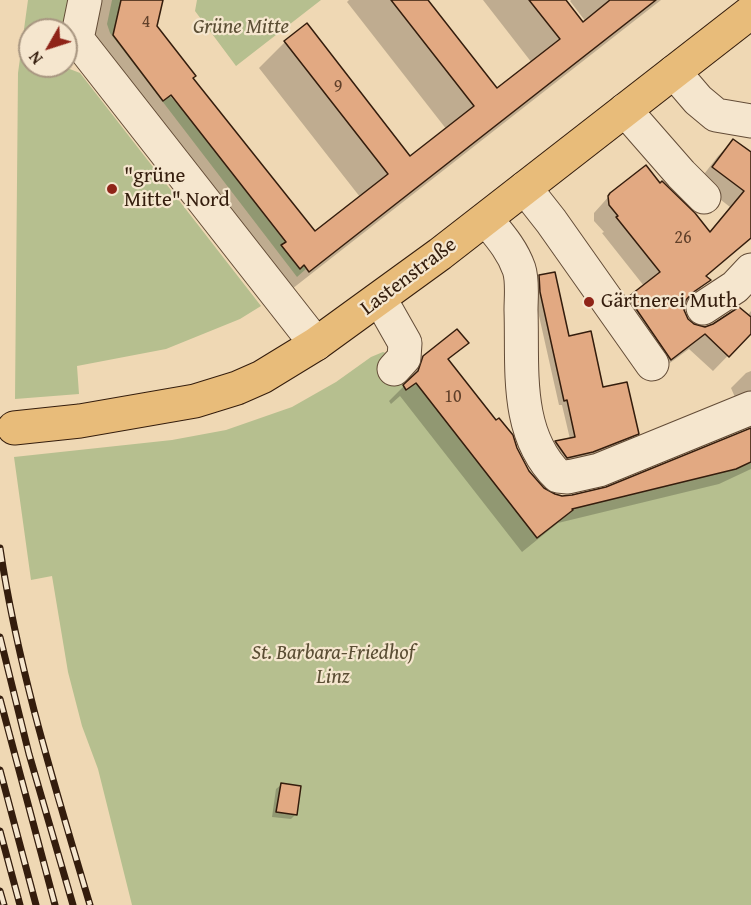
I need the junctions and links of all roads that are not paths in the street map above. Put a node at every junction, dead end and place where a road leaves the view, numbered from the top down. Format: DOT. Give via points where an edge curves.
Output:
graph roads {
  1 [pos="85,0"];
  2 [pos="751,12"];
  3 [pos="674,72"];
  4 [pos="625,110"];
  5 [pos="751,121"];
  6 [pos="525,188"];
  7 [pos="704,197"];
  8 [pos="486,219"];
  9 [pos="746,286"];
  10 [pos="380,299"];
  11 [pos="703,308"];
  12 [pos="316,344"];
  13 [pos="652,364"];
  14 [pos="394,369"];
  15 [pos="751,408"];
  16 [pos="14,428"];
  1 -- 12 [label="street" via="77,39"];
  2 -- 3 [label="main road, Lastenstraße"];
  3 -- 4 [label="main road, Lastenstraße"];
  3 -- 5 [label="street" via="716,116"];
  4 -- 6 [label="main road, Lastenstraße"];
  4 -- 7 [label="street"];
  6 -- 8 [label="main road, Lastenstraße"];
  6 -- 13 [label="street"];
  8 -- 10 [label="main road, Lastenstraße"];
  8 -- 15 [label="street" via="508,246 520,271 524,413 547,466 558,476 599,470"];
  9 -- 11 [label="street"];
  10 -- 12 [label="main road, Lastenstraße"];
  10 -- 14 [label="street" via="405,343 404,358"];
  12 -- 16 [label="main road, Lastenstraße" via="262,377 214,396 90,420"];
}
